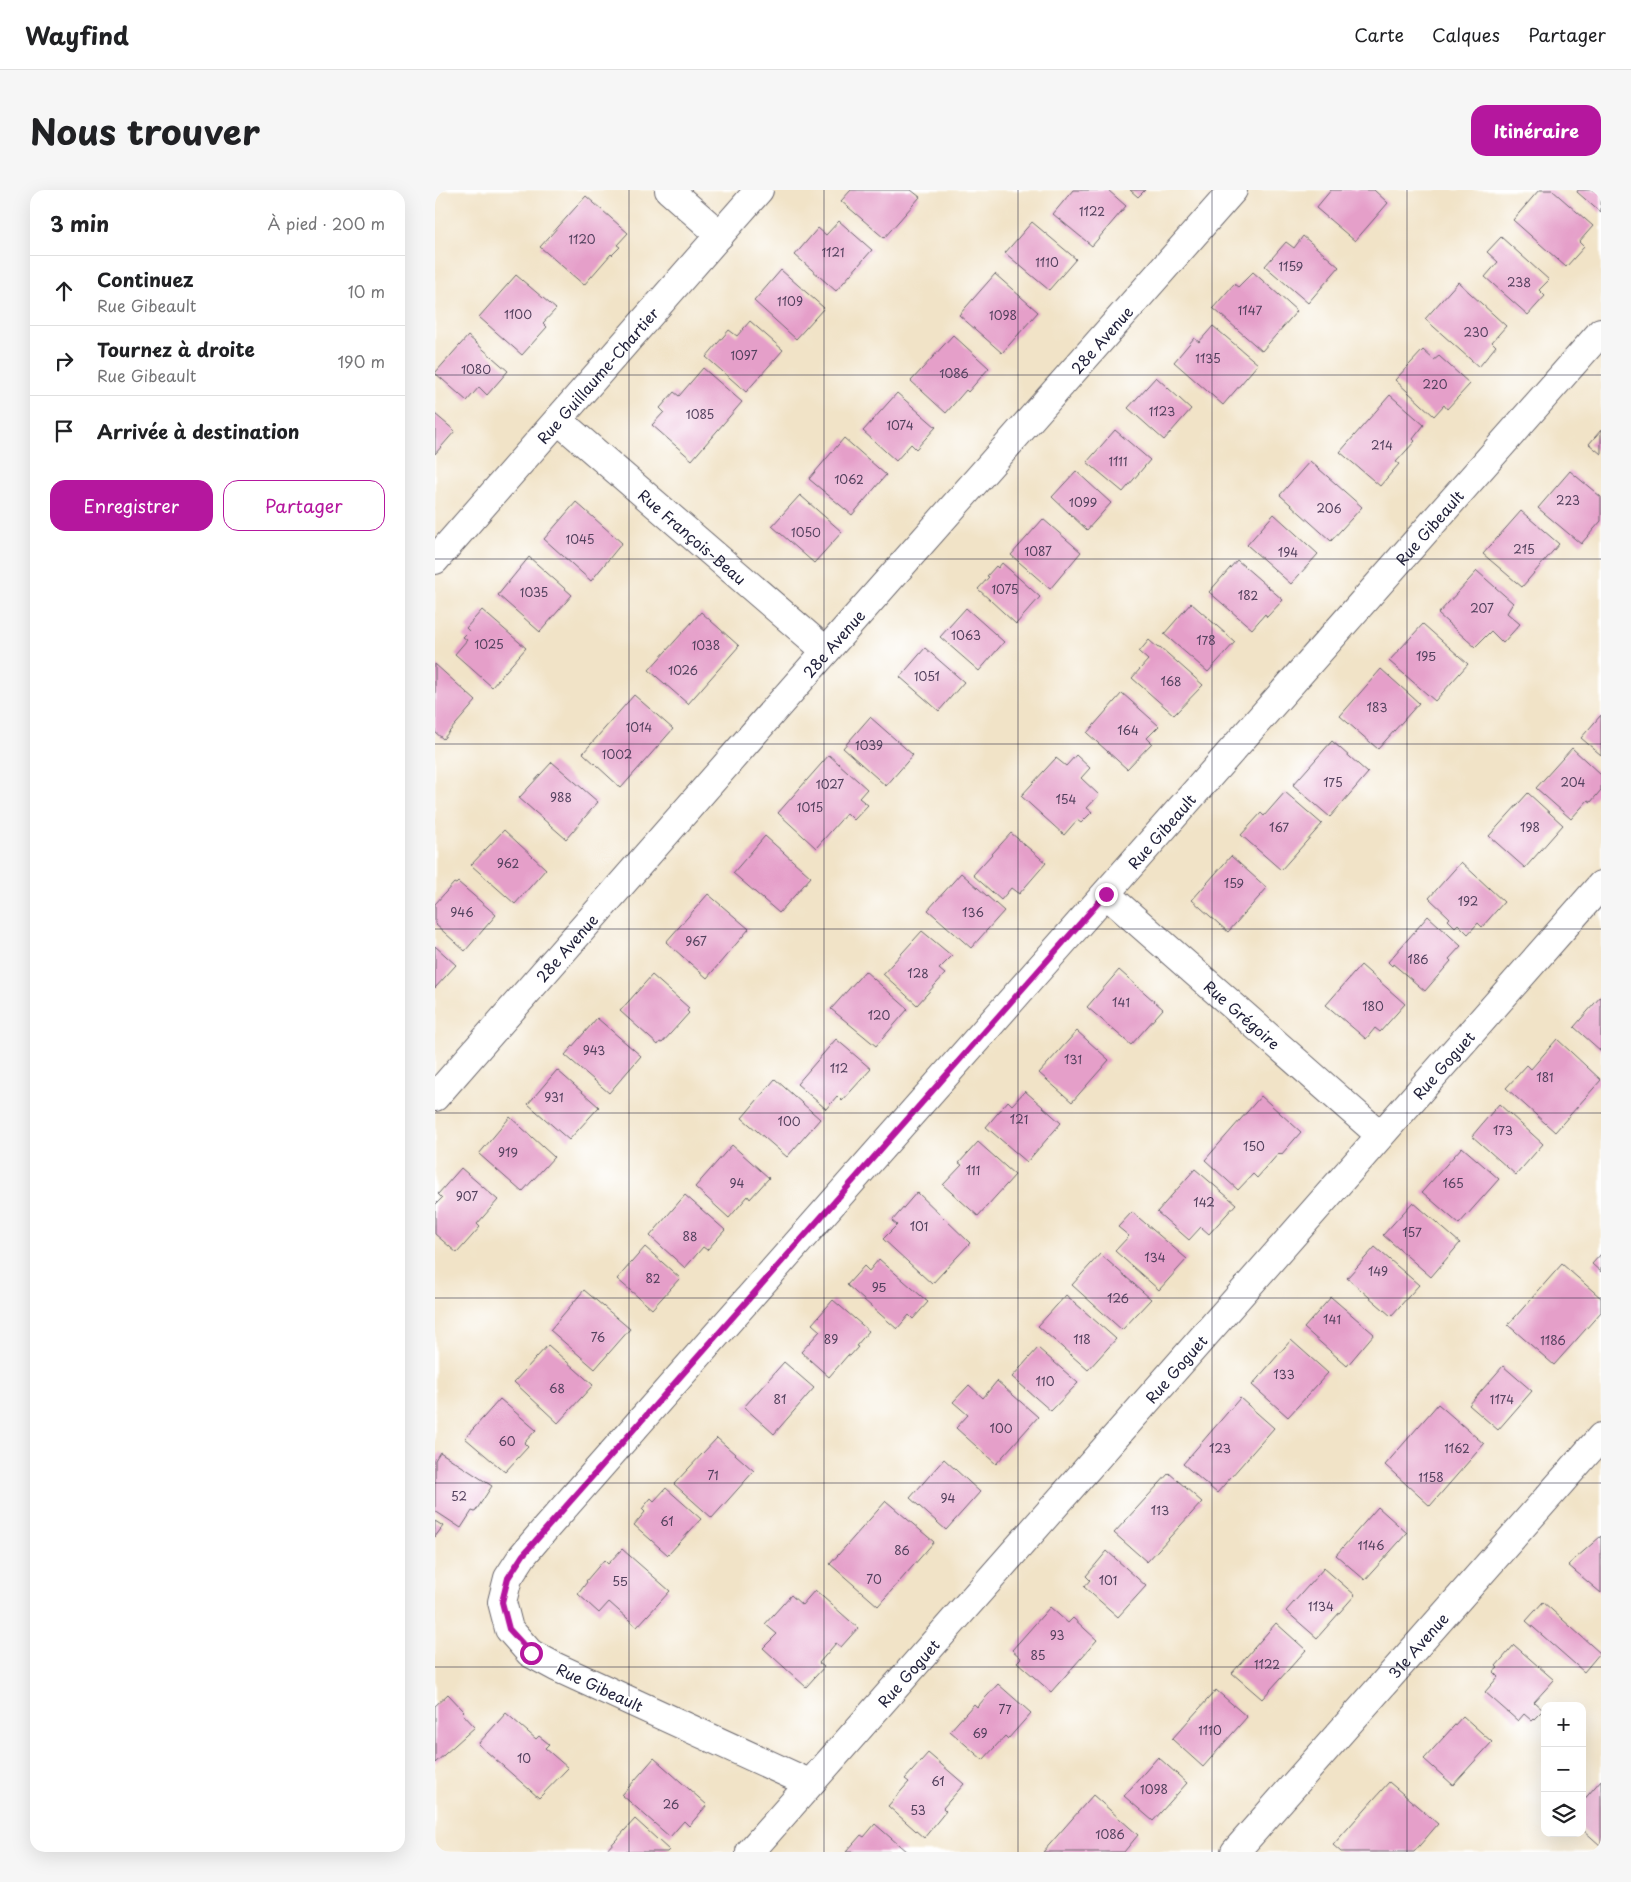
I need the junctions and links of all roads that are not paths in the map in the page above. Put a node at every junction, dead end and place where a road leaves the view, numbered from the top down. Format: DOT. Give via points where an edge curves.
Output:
graph roads {
  1 [pos="669,190"];
  2 [pos="759,190"];
  3 [pos="1233,190"];
  4 [pos="720,235"];
  5 [pos="1601,332"];
  6 [pos="558,420"];
  7 [pos="435,560"];
  8 [pos="826,651"];
  9 [pos="1601,884"];
  10 [pos="1106,894"];
  11 [pos="435,1097"];
  12 [pos="1380,1135"];
  13 [pos="1601,1437"];
  14 [pos="809,1783"];
  15 [pos="750,1852"];
  16 [pos="1235,1852"];
  1 -- 4 [label="street"];
  2 -- 4 [label="street, Rue Guillaume-Chartier"];
  3 -- 8 [label="street, 28e Avenue"];
  4 -- 6 [label="street, Rue Guillaume-Chartier"];
  5 -- 10 [label="street, Rue Gibeault"];
  6 -- 7 [label="street, Rue Guillaume-Chartier"];
  6 -- 8 [label="street, Rue François-Beau"];
  8 -- 11 [label="street, 28e Avenue"];
  9 -- 12 [label="street, Rue Goguet"];
  10 -- 12 [label="street, Rue Grégoire"];
  10 -- 14 [label="street, Rue Gibeault" via="552,1520 508,1578 502,1602 509,1629 531,1653"];
  12 -- 14 [label="street, Rue Goguet"];
  13 -- 16 [label="street, 31e Avenue"];
  14 -- 15 [label="street, Rue Goguet"];
}
